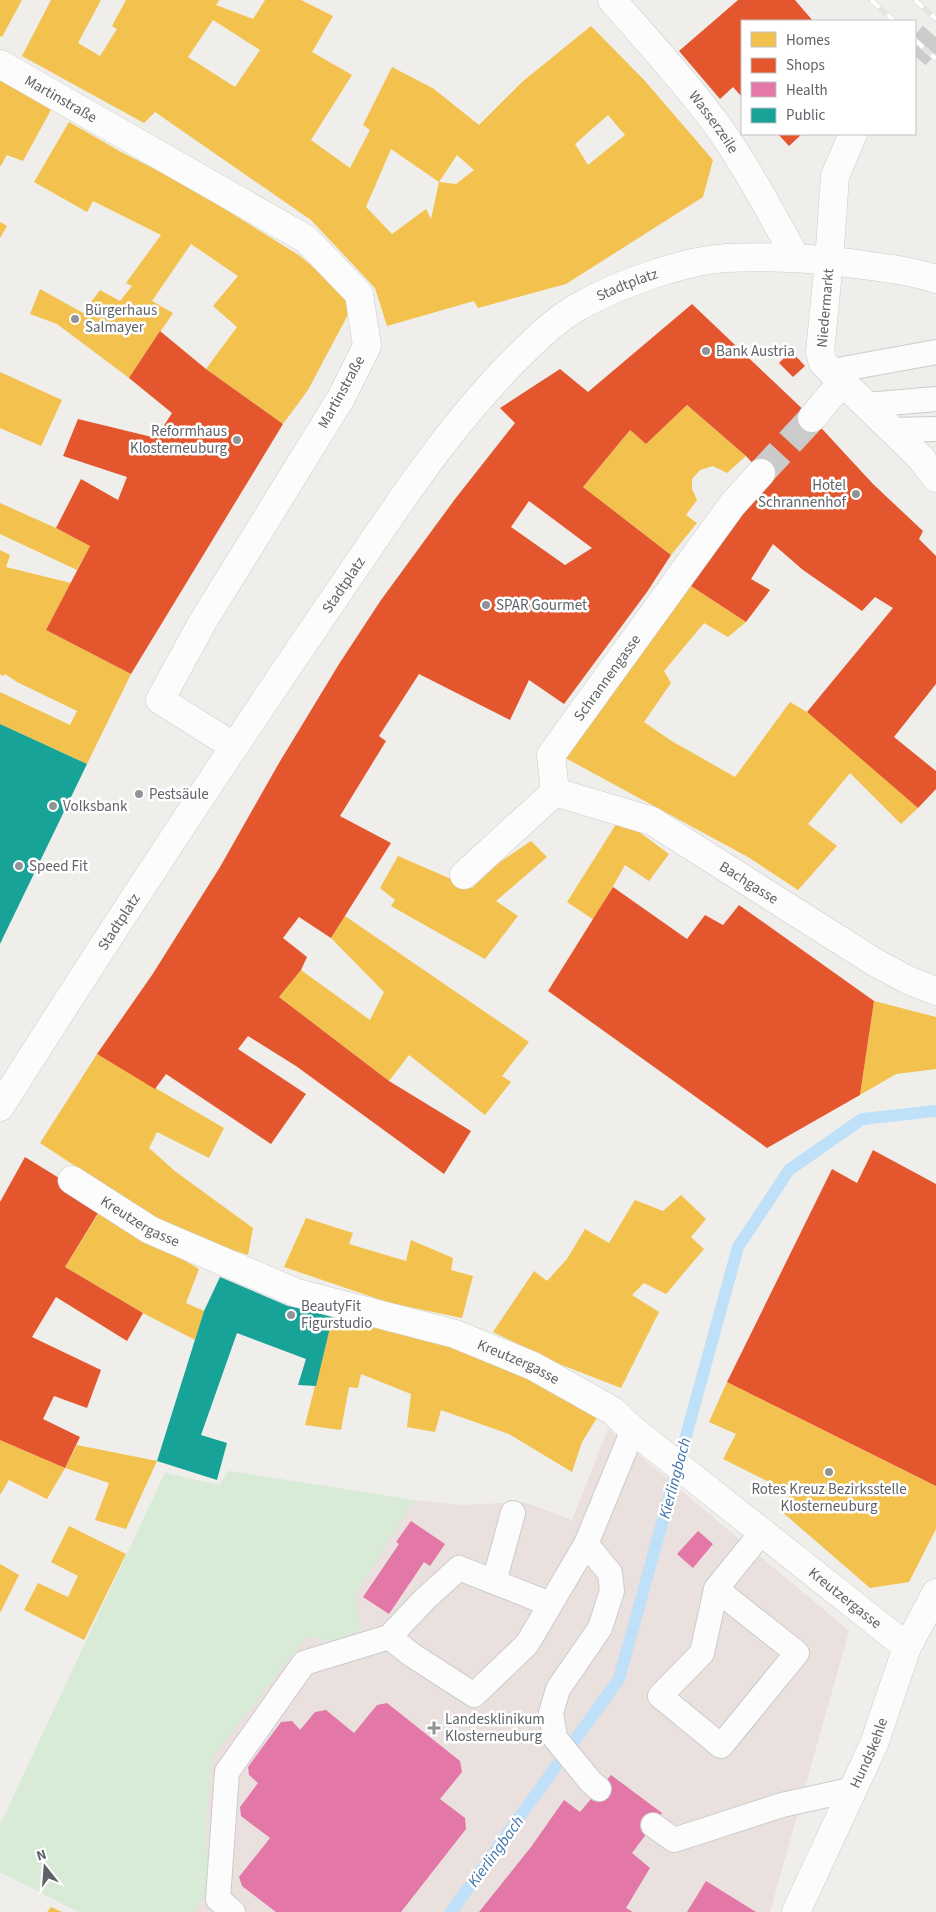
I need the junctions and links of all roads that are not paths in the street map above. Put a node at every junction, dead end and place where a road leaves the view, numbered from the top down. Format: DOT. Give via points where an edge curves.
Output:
graph roads {
  1 [pos="612,0"];
  2 [pos="0,64"];
  3 [pos="853,135"];
  4 [pos="796,258"];
  5 [pos="829,261"];
  6 [pos="936,279"];
  7 [pos="936,352"];
  8 [pos="837,376"];
  9 [pos="936,399"];
  10 [pos="867,405"];
  11 [pos="812,418"];
  12 [pos="936,429"];
  13 [pos="892,430"];
  14 [pos="928,457"];
  15 [pos="761,473"];
  16 [pos="936,478"];
  17 [pos="233,746"];
  18 [pos="555,792"];
  19 [pos="464,875"];
  20 [pos="936,991"];
  21 [pos="0,1107"];
  22 [pos="72,1180"];
  23 [pos="633,1430"];
  24 [pos="513,1513"];
  25 [pos="762,1532"];
  26 [pos="586,1544"];
  27 [pos="494,1582"];
  28 [pos="716,1589"];
  29 [pos="936,1593"];
  30 [pos="550,1604"];
  31 [pos="390,1637"];
  32 [pos="908,1647"];
  33 [pos="595,1786"];
  34 [pos="854,1789"];
  35 [pos="653,1825"];
  36 [pos="233,1912"];
  37 [pos="796,1912"];
  1 -- 4 [label="street, Wasserzeile" via="717,125"];
  2 -- 17 [label="street, Martinstraße" via="306,239 359,294 367,346 341,398 202,623 160,700"];
  3 -- 5 [label="street" via="835,176"];
  4 -- 5 [label="street, Stadtplatz"];
  4 -- 17 [label="street, Stadtplatz" via="724,258 652,275 576,308 546,329 496,378 440,448"];
  5 -- 6 [label="street, Niedermarkt" via="883,267"];
  5 -- 8 [label="street, Niedermarkt" via="820,352 823,363"];
  7 -- 8 [label="lane"];
  8 -- 10 [label="street, Niedermarkt"];
  8 -- 11 [label="street"];
  9 -- 10 [label="lane"];
  10 -- 13 [label="street, Niedermarkt"];
  12 -- 13 [label="lane"];
  13 -- 14 [label="street, Niedermarkt"];
  14 -- 16 [label="street, Niedermarkt"];
  15 -- 18 [label="street, Schrannengasse" via="732,505 551,755"];
  17 -- 21 [label="street, Stadtplatz"];
  18 -- 19 [label="street"];
  18 -- 20 [label="street, Bachgasse" via="652,821 876,963"];
  22 -- 23 [label="street, Kreutzergasse" via="150,1230 297,1293 456,1334 533,1366 613,1411"];
  23 -- 25 [label="street, Kreutzergasse"];
  23 -- 26 [label="lane"];
  24 -- 27 [label="lane"];
  25 -- 28 [label="lane"];
  25 -- 32 [label="street, Kreutzergasse"];
  26 -- 30 [label="lane"];
  26 -- 33 [label="lane" via="610,1573 612,1591 600,1628 558,1689 551,1714 555,1738"];
  27 -- 30 [label="lane"];
  27 -- 31 [label="lane" via="459,1568"];
  28 -- 28 [label="lane" via="797,1653 721,1746 660,1696 702,1653"];
  29 -- 32 [label="street, Hundskehle"];
  30 -- 31 [label="lane" via="527,1644 474,1695"];
  31 -- 36 [label="lane" via="304,1663 227,1772 218,1899"];
  32 -- 34 [label="street, Hundskehle" via="874,1744"];
  34 -- 35 [label="lane" via="782,1805 674,1840"];
  34 -- 37 [label="street, Hundskehle"];
}
